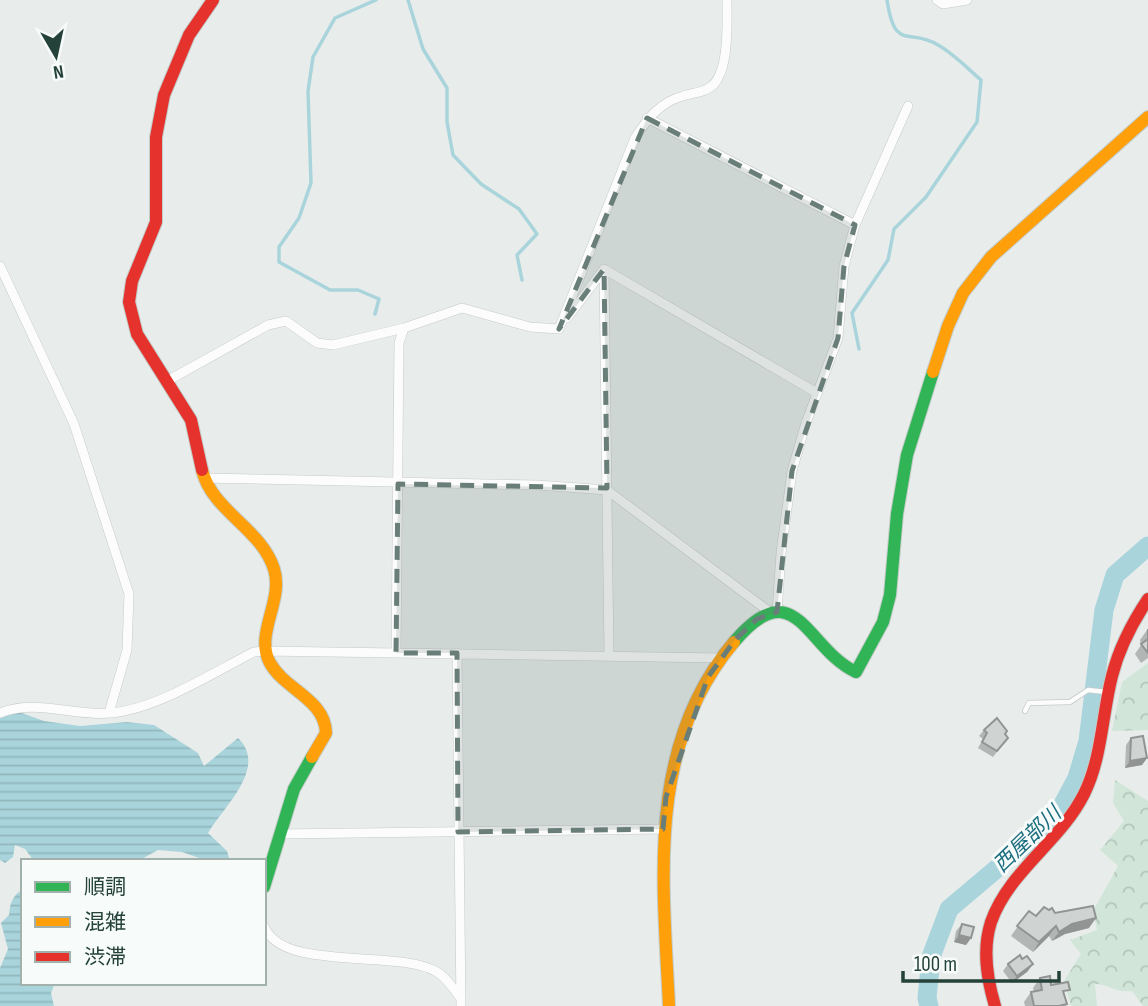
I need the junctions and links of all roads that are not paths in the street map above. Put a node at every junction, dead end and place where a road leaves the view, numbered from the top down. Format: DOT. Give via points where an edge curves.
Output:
graph roads {
  1 [pos="213,0"];
  2 [pos="727,0"];
  3 [pos="937,0"];
  4 [pos="967,0"];
  5 [pos="908,106"];
  6 [pos="1148,117"];
  7 [pos="647,118"];
  8 [pos="855,225"];
  9 [pos="0,267"];
  10 [pos="604,269"];
  11 [pos="404,328"];
  12 [pos="559,329"];
  13 [pos="169,380"];
  14 [pos="817,393"];
  15 [pos="203,478"];
  16 [pos="398,484"];
  17 [pos="607,490"];
  18 [pos="1148,599"];
  19 [pos="774,612"];
  20 [pos="265,650"];
  21 [pos="396,653"];
  22 [pos="457,653"];
  23 [pos="609,656"];
  24 [pos="721,658"];
  25 [pos="1106,692"];
  26 [pos="1025,711"];
  27 [pos="0,713"];
  28 [pos="109,713"];
  29 [pos="663,829"];
  30 [pos="458,832"];
  31 [pos="281,834"];
  32 [pos="266,883"];
  33 [pos="266,931"];
  34 [pos="460,1001"];
  35 [pos="669,1006"];
  36 [pos="995,1006"];
  1 -- 13 [label="street" via="185,43 168,81 156,145 156,221 132,275 129,304 141,340"];
  2 -- 7 [label="street" via="724,61 716,82 708,89 668,101"];
  3 -- 4 [label="street" via="943,4"];
  5 -- 8 [label="street"];
  6 -- 19 [label="street" via="991,257 963,293 907,455 883,622 856,672 843,669 796,615"];
  7 -- 8 [label="street"];
  7 -- 12 [label="street"];
  8 -- 14 [label="street" via="844,267 838,338"];
  9 -- 28 [label="street" via="74,424 129,594 127,650"];
  10 -- 12 [label="street"];
  10 -- 14 [label="street"];
  10 -- 17 [label="street"];
  11 -- 12 [label="street" via="462,308 530,327"];
  11 -- 13 [label="street" via="334,345 317,343 286,321 268,325"];
  11 -- 16 [label="street"];
  13 -- 15 [label="street" via="192,423"];
  14 -- 19 [label="street" via="792,471"];
  15 -- 16 [label="street"];
  15 -- 20 [label="street" via="210,492 273,562 278,592"];
  16 -- 17 [label="street"];
  16 -- 21 [label="street"];
  17 -- 19 [label="street"];
  17 -- 23 [label="street"];
  18 -- 25 [label="street" via="1130,626"];
  19 -- 24 [label="street" via="757,619"];
  20 -- 21 [label="street"];
  20 -- 28 [label="street" via="135,709"];
  20 -- 31 [label="street" via="270,663 313,702 327,732 300,771"];
  21 -- 22 [label="street"];
  22 -- 23 [label="street"];
  22 -- 30 [label="street"];
  23 -- 24 [label="street"];
  24 -- 29 [label="street" via="697,699 666,797"];
  25 -- 26 [label="lane" via="1088,690 1070,702 1029,704"];
  25 -- 36 [label="street" via="1098,755 1084,793 1004,893 991,922 986,958"];
  27 -- 28 [label="street" via="20,706"];
  29 -- 30 [label="street"];
  29 -- 35 [label="street"];
  30 -- 31 [label="street"];
  30 -- 34 [label="street"];
  31 -- 32 [label="street"];
  33 -- 34 [label="street" via="288,950 420,965 447,980"];
}
